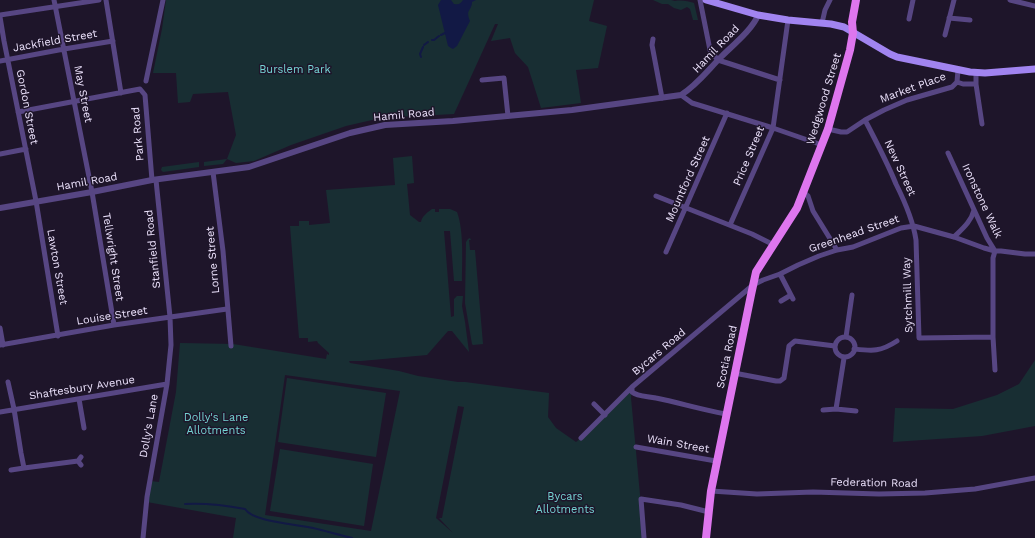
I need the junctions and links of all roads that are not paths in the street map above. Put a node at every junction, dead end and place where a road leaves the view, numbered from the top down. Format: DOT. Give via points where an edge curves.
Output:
graph roads {
  1 [pos="54,0"];
  2 [pos="99,0"];
  3 [pos="106,0"];
  4 [pos="163,0"];
  5 [pos="700,0"];
  6 [pos="706,0"];
  7 [pos="830,0"];
  8 [pos="856,0"];
  9 [pos="913,0"];
  10 [pos="954,0"];
  11 [pos="1010,0"];
  12 [pos="1020,2"];
  13 [pos="1035,6"];
  14 [pos="56,7"];
  15 [pos="758,15"];
  16 [pos="0,16"];
  17 [pos="949,18"];
  18 [pos="909,19"];
  19 [pos="788,20"];
  20 [pos="970,20"];
  21 [pos="822,23"];
  22 [pos="853,33"];
  23 [pos="945,35"];
  24 [pos="653,39"];
  25 [pos="113,41"];
  26 [pos="64,49"];
  27 [pos="8,60"];
  28 [pos="718,60"];
  29 [pos="0,61"];
  30 [pos="958,70"];
  31 [pos="1035,70"];
  32 [pos="976,72"];
  33 [pos="482,80"];
  34 [pos="780,80"];
  35 [pos="146,81"];
  36 [pos="957,82"];
  37 [pos="976,84"];
  38 [pos="120,93"];
  39 [pos="681,95"];
  40 [pos="662,98"];
  41 [pos="74,101"];
  42 [pos="18,112"];
  43 [pos="727,113"];
  44 [pos="508,116"];
  45 [pos="865,120"];
  46 [pos="982,124"];
  47 [pos="773,128"];
  48 [pos="828,130"];
  49 [pos="822,145"];
  50 [pos="26,149"];
  51 [pos="948,153"];
  52 [pos="0,154"];
  53 [pos="213,172"];
  54 [pos="154,180"];
  55 [pos="92,192"];
  56 [pos="803,192"];
  57 [pos="656,196"];
  58 [pos="36,201"];
  59 [pos="686,207"];
  60 [pos="0,208"];
  61 [pos="974,210"];
  62 [pos="730,225"];
  63 [pos="914,226"];
  64 [pos="954,237"];
  65 [pos="774,244"];
  66 [pos="837,250"];
  67 [pos="995,251"];
  68 [pos="666,252"];
  69 [pos="1035,254"];
  70 [pos="780,274"];
  71 [pos="753,285"];
  72 [pos="852,295"];
  73 [pos="792,296"];
  74 [pos="781,301"];
  75 [pos="792,306"];
  76 [pos="227,309"];
  77 [pos="170,317"];
  78 [pos="114,325"];
  79 [pos="0,328"];
  80 [pos="58,336"];
  81 [pos="846,337"];
  82 [pos="993,337"];
  83 [pos="897,341"];
  84 [pos="1,345"];
  85 [pos="231,346"];
  86 [pos="835,346"];
  87 [pos="854,349"];
  88 [pos="844,358"];
  89 [pos="995,370"];
  90 [pos="734,372"];
  91 [pos="8,382"];
  92 [pos="167,384"];
  93 [pos="632,387"];
  94 [pos="79,399"];
  95 [pos="594,404"];
  96 [pos="14,410"];
  97 [pos="823,410"];
  98 [pos="836,410"];
  99 [pos="856,411"];
  100 [pos="0,412"];
  101 [pos="606,414"];
  102 [pos="726,414"];
  103 [pos="84,428"];
  104 [pos="581,438"];
  105 [pos="636,446"];
  106 [pos="80,461"];
  107 [pos="716,461"];
  108 [pos="24,468"];
  109 [pos="11,470"];
  110 [pos="1035,478"];
  111 [pos="711,492"];
  112 [pos="709,512"];
  113 [pos="143,538"];
  114 [pos="644,538"];
  115 [pos="706,538"];
  1 -- 14 [label="street, May Street"];
  2 -- 14 [label="street"];
  3 -- 25 [label="street"];
  4 -- 35 [label="street"];
  5 -- 28 [label="street" via="710,50"];
  6 -- 15 [label="main road, Market Place"];
  7 -- 21 [label="street"];
  8 -- 22 [label="main road, Wedgwood Street"];
  9 -- 18 [label="street"];
  10 -- 17 [label="street"];
  11 -- 12 [label="street"];
  12 -- 13 [label="street"];
  14 -- 16 [label="street"];
  14 -- 26 [label="street, May Street"];
  15 -- 19 [label="main road, Market Place"];
  15 -- 28 [label="street, Hamil Road" via="754,24"];
  16 -- 27 [label="street, Gordon Street"];
  17 -- 20 [label="street"];
  17 -- 23 [label="street"];
  19 -- 21 [label="main road, Market Place"];
  19 -- 34 [label="street, Price Street"];
  21 -- 22 [label="main road, Market Place" via="835,25"];
  22 -- 30 [label="main road, Market Place" via="893,56"];
  22 -- 48 [label="main road, Wedgwood Street"];
  24 -- 40 [label="street"];
  25 -- 26 [label="street, Jackfield Street"];
  25 -- 38 [label="street"];
  26 -- 27 [label="street, Jackfield Street"];
  26 -- 41 [label="street, May Street"];
  27 -- 29 [label="street, Jackfield Street"];
  27 -- 42 [label="street, Gordon Street"];
  28 -- 34 [label="street"];
  28 -- 39 [label="street, Hamil Road" via="696,84"];
  30 -- 32 [label="main road, Market Place"];
  30 -- 36 [label="street, Market Place"];
  31 -- 32 [label="main road, Market Place"];
  32 -- 37 [label="street"];
  33 -- 44 [label="street" via="504,78"];
  34 -- 47 [label="street, Price Street"];
  36 -- 37 [label="street"];
  36 -- 45 [label="street, Market Place" via="952,87 907,100"];
  37 -- 46 [label="street"];
  38 -- 41 [label="street"];
  38 -- 54 [label="street, Park Road" via="140,89 145,95"];
  39 -- 40 [label="street, Hamil Road"];
  39 -- 43 [label="street" via="692,103"];
  40 -- 44 [label="street, Hamil Road"];
  41 -- 42 [label="street"];
  41 -- 55 [label="street, May Street"];
  42 -- 50 [label="street, Gordon Street"];
  43 -- 47 [label="street"];
  43 -- 59 [label="street, Mountford Street"];
  44 -- 53 [label="street, Hamil Road" via="385,125 350,133 249,167"];
  45 -- 48 [label="street, Market Place" via="847,132"];
  45 -- 63 [label="street, New Street"];
  47 -- 49 [label="street"];
  47 -- 62 [label="street, Price Street"];
  48 -- 49 [label="main road, Wedgwood Street"];
  49 -- 56 [label="main road, Wedgwood Street"];
  50 -- 52 [label="street"];
  50 -- 58 [label="street, Gordon Street"];
  51 -- 61 [label="street, Ironstone Walk" via="949,162"];
  53 -- 54 [label="street, Hamil Road"];
  53 -- 76 [label="street, Lorne Street"];
  54 -- 55 [label="street, Hamil Road"];
  54 -- 77 [label="street, Stanfield Road"];
  55 -- 58 [label="street, Hamil Road"];
  55 -- 78 [label="street, Tellwright Street"];
  56 -- 65 [label="main road, Scotia Road" via="797,208"];
  56 -- 66 [label="street" via="808,196 813,210"];
  57 -- 59 [label="street"];
  58 -- 60 [label="street, Hamil Road"];
  58 -- 80 [label="street, Lawton Street"];
  59 -- 62 [label="street"];
  59 -- 68 [label="street, Mountford Street"];
  61 -- 64 [label="street" via="970,221"];
  61 -- 67 [label="street, Ironstone Walk"];
  62 -- 65 [label="street"];
  63 -- 64 [label="street, Greenhead Street"];
  63 -- 66 [label="street, Greenhead Street"];
  63 -- 82 [label="street, Sytchmill Way" via="919,338"];
  64 -- 67 [label="street, Greenhead Street"];
  65 -- 71 [label="main road, Scotia Road" via="756,272"];
  66 -- 70 [label="street, Greenhead Street"];
  67 -- 69 [label="street, Greenhead Street"];
  67 -- 82 [label="street"];
  70 -- 71 [label="street, Greenhead Street"];
  70 -- 73 [label="street"];
  71 -- 90 [label="main road, Scotia Road"];
  71 -- 93 [label="street, Bycars Road"];
  72 -- 81 [label="street"];
  73 -- 74 [label="street"];
  73 -- 75 [label="street"];
  76 -- 77 [label="street, Louise Street"];
  76 -- 85 [label="street, Lorne Street"];
  77 -- 78 [label="street, Louise Street"];
  77 -- 92 [label="street, Dolly's Lane" via="171,345"];
  78 -- 80 [label="street, Louise Street"];
  79 -- 84 [label="street"];
  80 -- 84 [label="street, Louise Street"];
  81 -- 86 [label="street" via="836,341"];
  81 -- 87 [label="street" via="852,340"];
  82 -- 89 [label="street"];
  83 -- 87 [label="street" via="875,351"];
  86 -- 88 [label="street" via="836,353"];
  86 -- 90 [label="street" via="795,341 789,346 784,378 780,381"];
  87 -- 88 [label="street" via="849,357"];
  88 -- 98 [label="street"];
  90 -- 102 [label="main road, Scotia Road"];
  91 -- 96 [label="street"];
  92 -- 94 [label="street, Shaftesbury Avenue"];
  92 -- 113 [label="street, Dolly's Lane" via="147,497"];
  93 -- 101 [label="street, Bycars Road"];
  93 -- 102 [label="street" via="635,395"];
  94 -- 96 [label="street, Shaftesbury Avenue"];
  94 -- 103 [label="street"];
  95 -- 101 [label="street"];
  96 -- 100 [label="street, Shaftesbury Avenue"];
  96 -- 108 [label="street"];
  97 -- 98 [label="street"];
  98 -- 99 [label="street"];
  101 -- 104 [label="street, Bycars Road"];
  102 -- 107 [label="main road, Scotia Road"];
  105 -- 107 [label="street, Wain Street"];
  106 -- 108 [label="street"];
  107 -- 111 [label="main road, Scotia Road"];
  108 -- 109 [label="street"];
  110 -- 111 [label="street, Federation Road" via="975,489 925,493"];
  111 -- 112 [label="main road, Scotia Road"];
  112 -- 114 [label="street" via="641,499"];
  112 -- 115 [label="main road, Scotia Road"];
}
